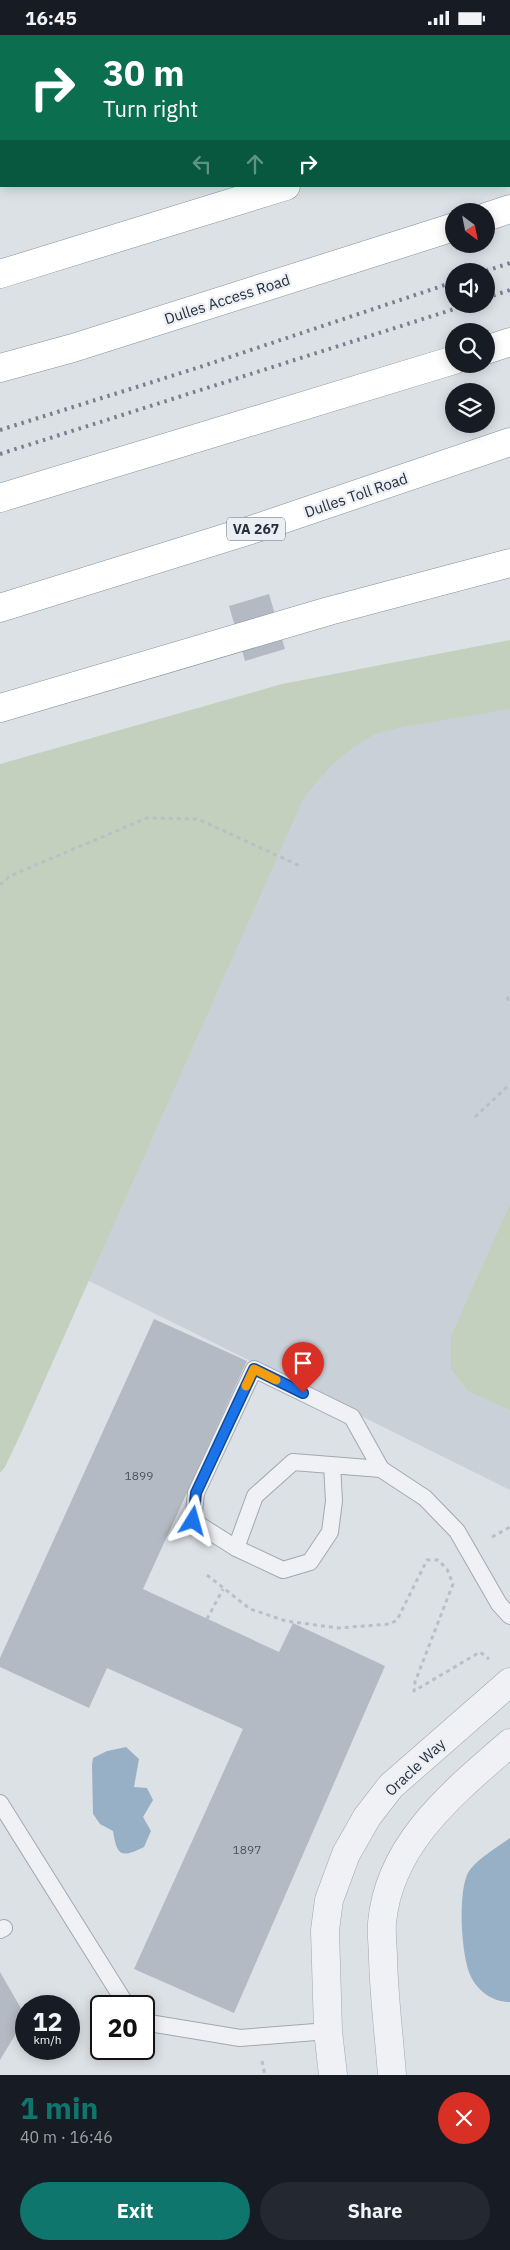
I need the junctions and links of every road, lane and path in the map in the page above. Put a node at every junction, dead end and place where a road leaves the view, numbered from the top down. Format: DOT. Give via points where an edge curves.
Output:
graph roads {
  1 [pos="283,187"];
  2 [pos="510,209"];
  3 [pos="495,214"];
  4 [pos="445,230"];
  5 [pos="0,274"];
  6 [pos="510,342"];
  7 [pos="495,347"];
  8 [pos="445,363"];
  9 [pos="0,368"];
  10 [pos="510,442"];
  11 [pos="0,498"];
  12 [pos="510,563"];
  13 [pos="0,608"];
  14 [pos="0,709"];
  15 [pos="300,866"];
  16 [pos="0,885"];
  17 [pos="510,998"];
  18 [pos="510,1003"];
  19 [pos="510,1084"];
  20 [pos="475,1117"];
  21 [pos="332,1465"];
  22 [pos="381,1469"];
  23 [pos="510,1527"];
  24 [pos="492,1537"];
  25 [pos="236,1548"];
  26 [pos="207,1575"];
  27 [pos="223,1589"];
  28 [pos="510,1616"];
  29 [pos="207,1619"];
  30 [pos="489,1659"];
  31 [pos="510,1682"];
  32 [pos="510,1743"];
  33 [pos="0,1803"];
  34 [pos="120,1995"];
  35 [pos="155,2024"];
  36 [pos="328,2031"];
  37 [pos="262,2060"];
  38 [pos="265,2075"];
  39 [pos="332,2075"];
  40 [pos="392,2075"];
  1 -- 5 [label="highway"];
  2 -- 3 [label="highway"];
  4 -- 9 [label="highway, Dulles Access Road" via="73,348"];
  6 -- 7 [label="highway"];
  8 -- 11 [label="highway"];
  10 -- 13 [label="highway, Dulles Toll Road / VA 267" via="257,529"];
  12 -- 14 [label="highway" via="293,621"];
  15 -- 16 [label="path" via="198,819 147,818 10,876"];
  17 -- 18 [label="path" via="507,997"];
  19 -- 20 [label="path"];
  21 -- 22 [label="lane"];
  21 -- 25 [label="lane" via="293,1462 255,1496"];
  21 -- 25 [label="lane" via="334,1501 330,1532 310,1562 283,1570"];
  22 -- 25 [label="lane" via="352,1417 254,1369 196,1493 193,1521"];
  22 -- 28 [label="lane" via="424,1498 457,1531 499,1604"];
  23 -- 24 [label="path"];
  26 -- 27 [label="path"];
  27 -- 29 [label="path"];
  27 -- 30 [label="path" via="250,1609 286,1621 338,1628 390,1624 397,1620 426,1559 438,1560 447,1569 453,1584 414,1691 480,1652"];
  31 -- 36 [label="street, Oracle Way" via="391,1786 366,1817 346,1854 329,1900 325,1930"];
  32 -- 40 [label="street" via="436,1810 400,1862 387,1893 382,1924 383,1970"];
  33 -- 34 [label="lane"];
  35 -- 36 [label="lane" via="240,2038"];
  36 -- 39 [label="street, Oracle Way"];
  37 -- 38 [label="path"];
}
